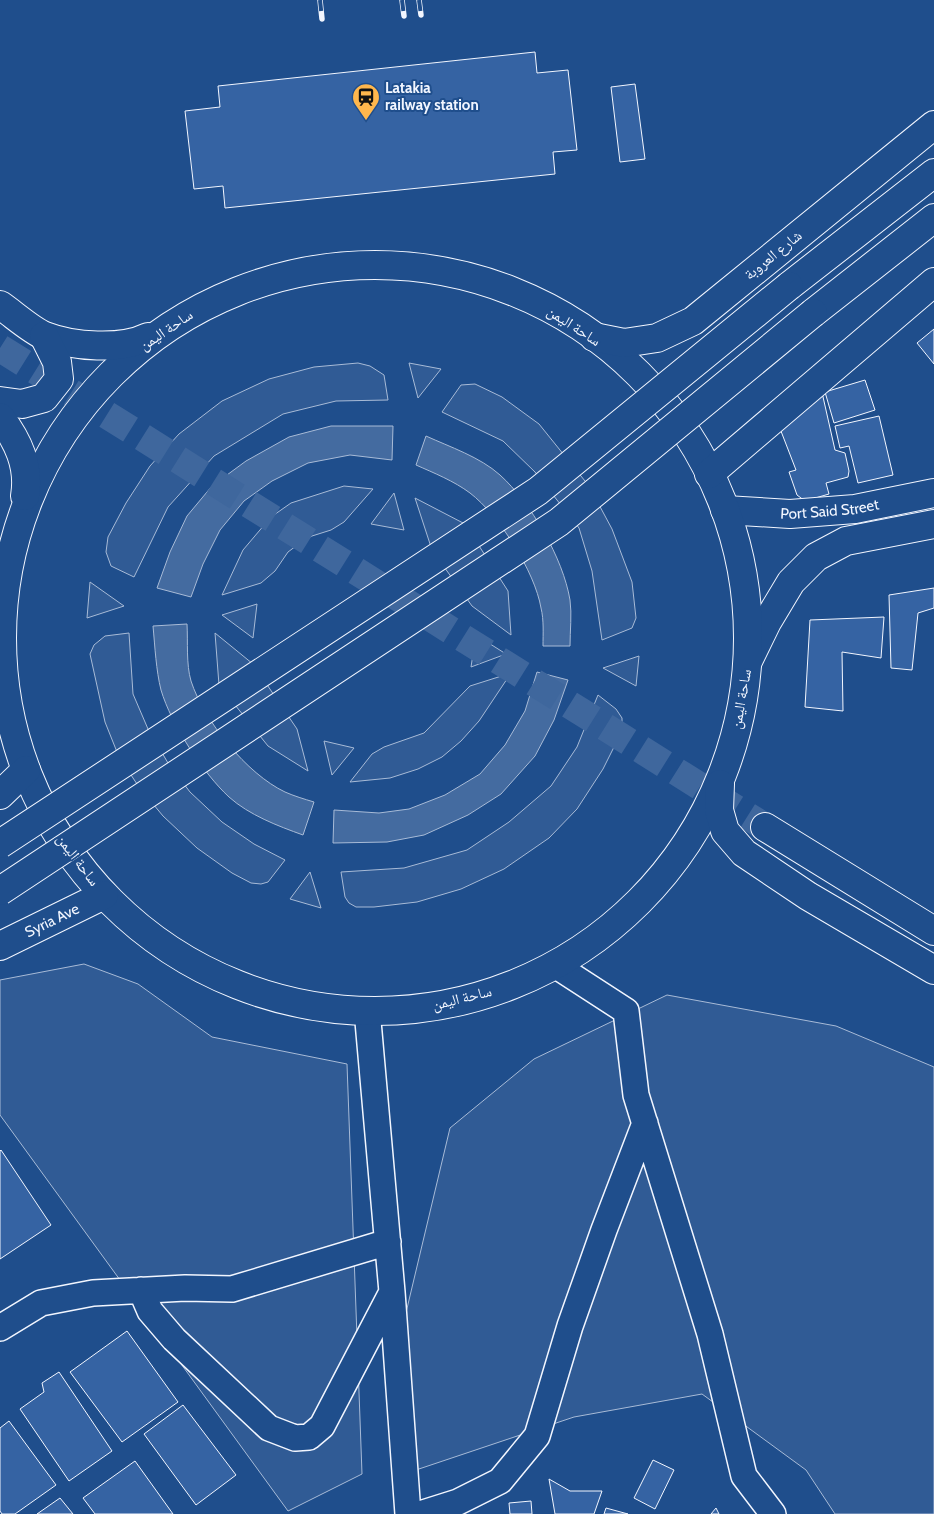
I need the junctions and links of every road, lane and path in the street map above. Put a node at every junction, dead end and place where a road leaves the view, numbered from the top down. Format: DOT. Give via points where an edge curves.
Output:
graph roads {
  1 [pos="934,124"];
  2 [pos="934,173"];
  3 [pos="934,218"];
  4 [pos="934,282"];
  5 [pos="0,304"];
  6 [pos="163,329"];
  7 [pos="44,336"];
  8 [pos="594,336"];
  9 [pos="0,401"];
  10 [pos="0,417"];
  11 [pos="710,474"];
  12 [pos="934,493"];
  13 [pos="725,510"];
  14 [pos="22,511"];
  15 [pos="934,524"];
  16 [pos="748,661"];
  17 [pos="26,770"];
  18 [pos="721,776"];
  19 [pos="0,795"];
  20 [pos="765,827"];
  21 [pos="0,844"];
  22 [pos="0,891"];
  23 [pos="104,895"];
  24 [pos="934,932"];
  25 [pos="0,946"];
  26 [pos="555,965"];
  27 [pos="934,970"];
  28 [pos="367,1010"];
  29 [pos="645,1123"];
  30 [pos="388,1242"];
  31 [pos="141,1290"];
  32 [pos="392,1292"];
  33 [pos="0,1328"];
  34 [pos="408,1514"];
  35 [pos="420,1514"];
  36 [pos="773,1514"];
  1 -- 8 [label="main road, شارع العروبة" via="693,321 657,338 624,343"];
  2 -- 21 [label="main road, bridge" via="789,286 538,491"];
  3 -- 22 [label="main road, bridge" via="559,522"];
  4 -- 11 [label="main road"];
  5 -- 7 [label="main road"];
  6 -- 7 [label="main road" via="138,342 109,346"];
  6 -- 8 [label="main road, ساحة اليمن" via="207,304 254,284 303,271 363,265 405,266 455,274 504,288 551,309"];
  6 -- 14 [label="main road, ساحة اليمن" via="118,366 78,409 37,475"];
  7 -- 9 [label="main road" via="57,362 59,379 44,398 22,404"];
  8 -- 11 [label="main road, ساحة اليمن" via="640,375 679,422"];
  10 -- 14 [label="main road" via="14,436 25,464"];
  11 -- 13 [label="main road, ساحة اليمن"];
  12 -- 13 [label="main road, Port Said Street" via="855,509 790,514"];
  13 -- 16 [label="main road, ساحة اليمن" via="740,559 747,610"];
  14 -- 17 [label="main road, ساحة اليمن" via="6,575 1,641 7,706"];
  15 -- 16 [label="main road" via="846,541 816,557 791,582 766,622"];
  16 -- 18 [label="main road, ساحة اليمن" via="738,725"];
  17 -- 19 [label="main road"];
  17 -- 23 [label="main road, ساحة اليمن" via="59,836"];
  18 -- 26 [label="main road, ساحة اليمن" via="695,830 667,871 612,926"];
  18 -- 27 [label="main road" via="719,810 725,831 744,853 808,896"];
  20 -- 24 [label="main road"];
  23 -- 25 [label="main road, Syria Ave"];
  23 -- 28 [label="main road, ساحة اليمن" via="140,928 181,956 224,978 270,995 318,1006"];
  26 -- 28 [label="main road, ساحة اليمن" via="511,985 464,1000 416,1008"];
  26 -- 29 [label="street" via="626,1011 636,1095"];
  28 -- 30 [label="street"];
  29 -- 35 [label="street" via="570,1326 537,1436 500,1481 458,1502"];
  29 -- 36 [label="street" via="710,1334 744,1476"];
  30 -- 31 [label="street" via="232,1289"];
  30 -- 32 [label="street"];
  31 -- 32 [label="street" via="150,1311 174,1339 269,1428 295,1438 309,1437 322,1426"];
  31 -- 33 [label="street" via="93,1293 41,1303"];
  32 -- 34 [label="street"];
}
